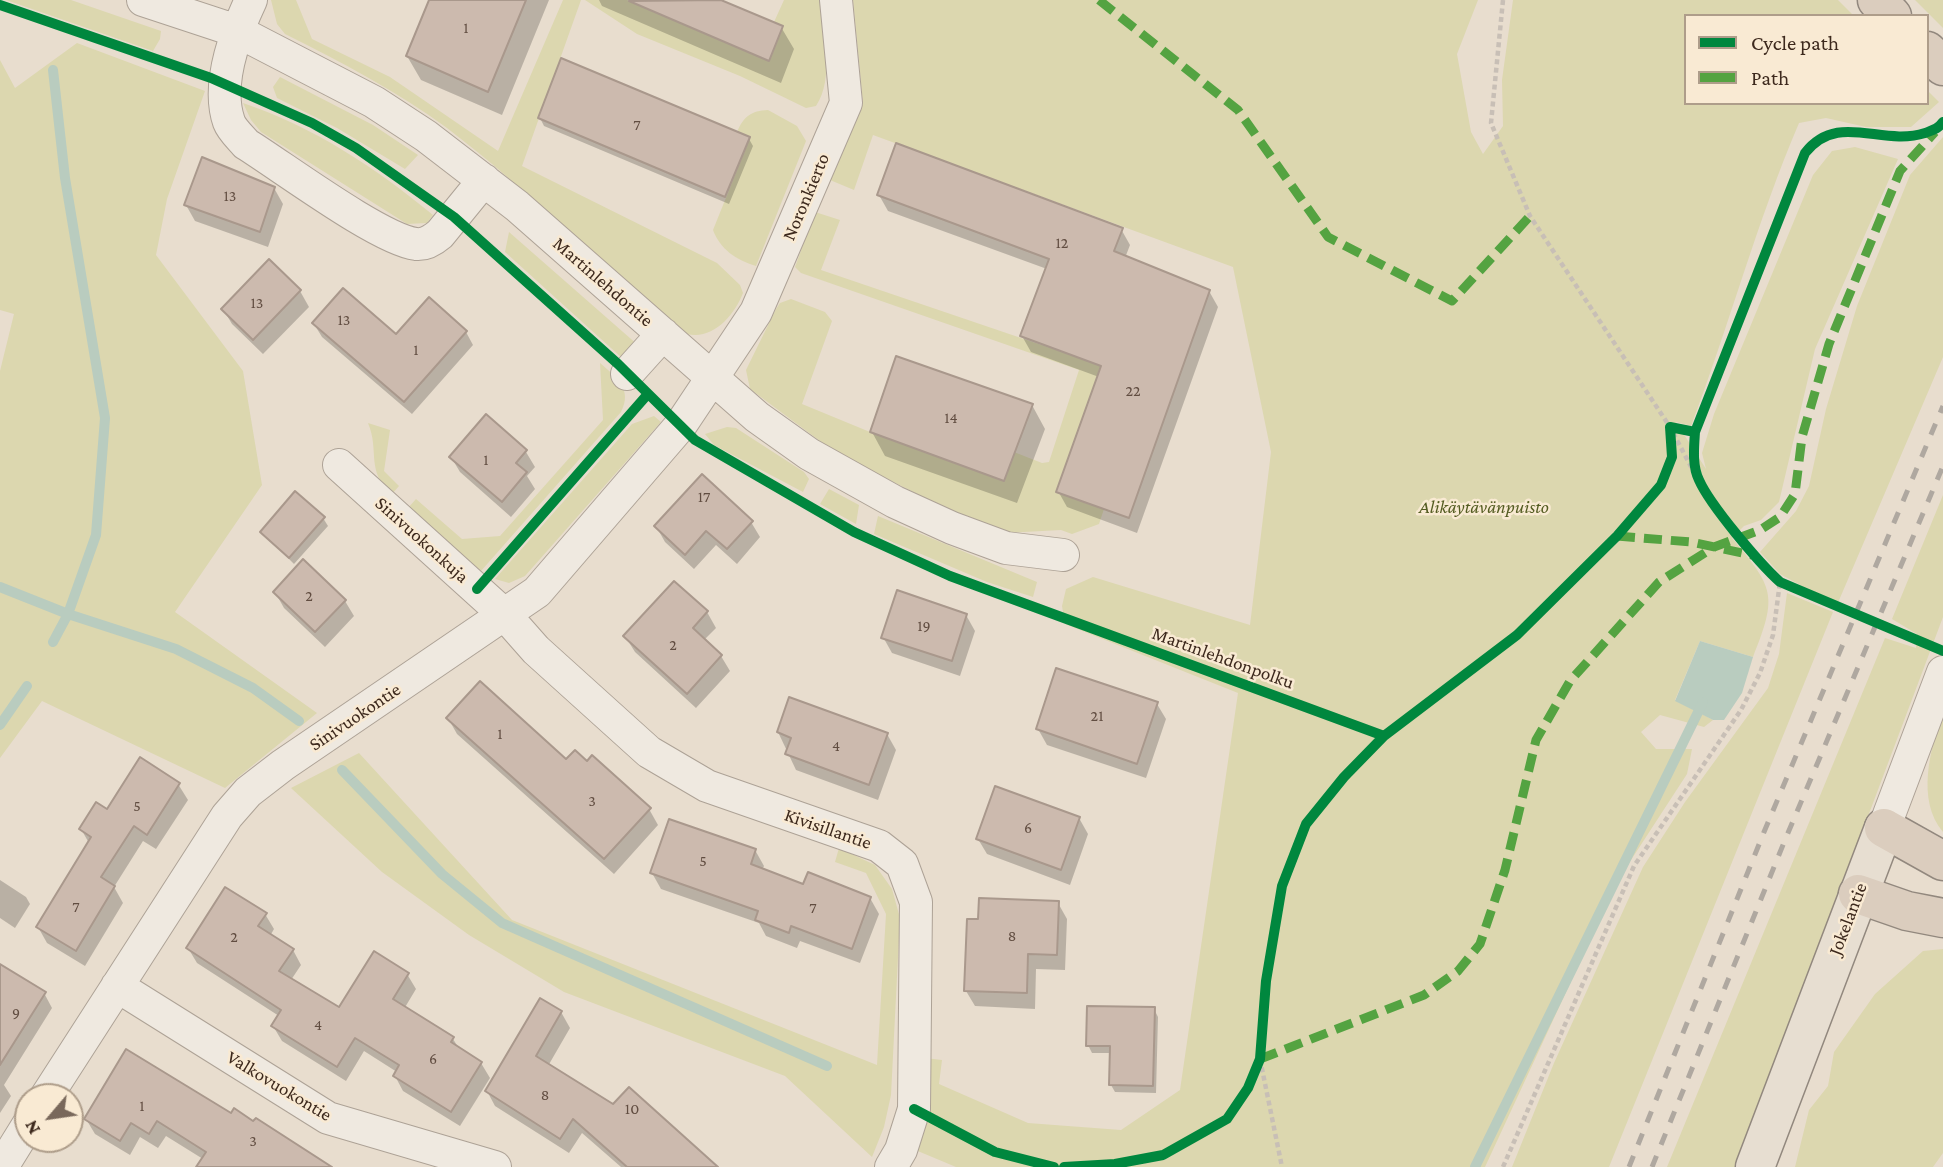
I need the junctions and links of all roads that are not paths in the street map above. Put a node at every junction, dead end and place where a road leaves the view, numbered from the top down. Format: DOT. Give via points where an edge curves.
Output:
graph roads {
  1 [pos="144,0"];
  2 [pos="251,0"];
  3 [pos="836,0"];
  4 [pos="1877,0"];
  5 [pos="1890,14"];
  6 [pos="237,32"];
  7 [pos="1929,53"];
  8 [pos="1943,65"];
  9 [pos="484,180"];
  10 [pos="663,334"];
  11 [pos="627,374"];
  12 [pos="711,378"];
  13 [pos="338,465"];
  14 [pos="1062,555"];
  15 [pos="506,616"];
  16 [pos="1943,672"];
  17 [pos="1884,828"];
  18 [pos="1943,861"];
  19 [pos="1858,894"];
  20 [pos="1943,918"];
  21 [pos="117,986"];
  22 [pos="55,1083"];
  23 [pos="14,1148"];
  24 [pos="2,1167"];
  25 [pos="495,1167"];
  26 [pos="891,1167"];
  27 [pos="1755,1167"];
  1 -- 6 [label="street, Martinlehdontie"];
  2 -- 6 [label="street"];
  3 -- 12 [label="street, Noronkierto" via="846,103 756,312"];
  4 -- 5 [label="highway"];
  6 -- 9 [label="street, Martinlehdontie" via="374,103"];
  6 -- 9 [label="street" via="224,97 230,125 246,144 390,236 417,245 431,242"];
  7 -- 8 [label="highway"];
  9 -- 10 [label="street, Martinlehdontie"];
  10 -- 11 [label="street"];
  10 -- 12 [label="street, Martinlehdontie"];
  12 -- 14 [label="street, Martinlehdontie" via="808,454 895,502 1006,548"];
  12 -- 15 [label="street, Sinivuokontie" via="680,426 646,466 537,592"];
  13 -- 15 [label="street, Sinivuokonkuja"];
  15 -- 21 [label="street, Sinivuokontie" via="248,792 227,816"];
  15 -- 26 [label="street, Kivisillantie" via="536,650 649,752 678,771 706,786 879,846 902,864 916,902 914,1109"];
  16 -- 17 [label="street, Jokelantie"];
  17 -- 18 [label="highway"];
  17 -- 19 [label="main road, Jokelantie"];
  19 -- 20 [label="highway"];
  19 -- 27 [label="main road, Jokelantie"];
  21 -- 22 [label="street, Sinivuokontie"];
  21 -- 25 [label="street, Valkovuokontie" via="328,1118"];
  23 -- 24 [label="street"];
}
